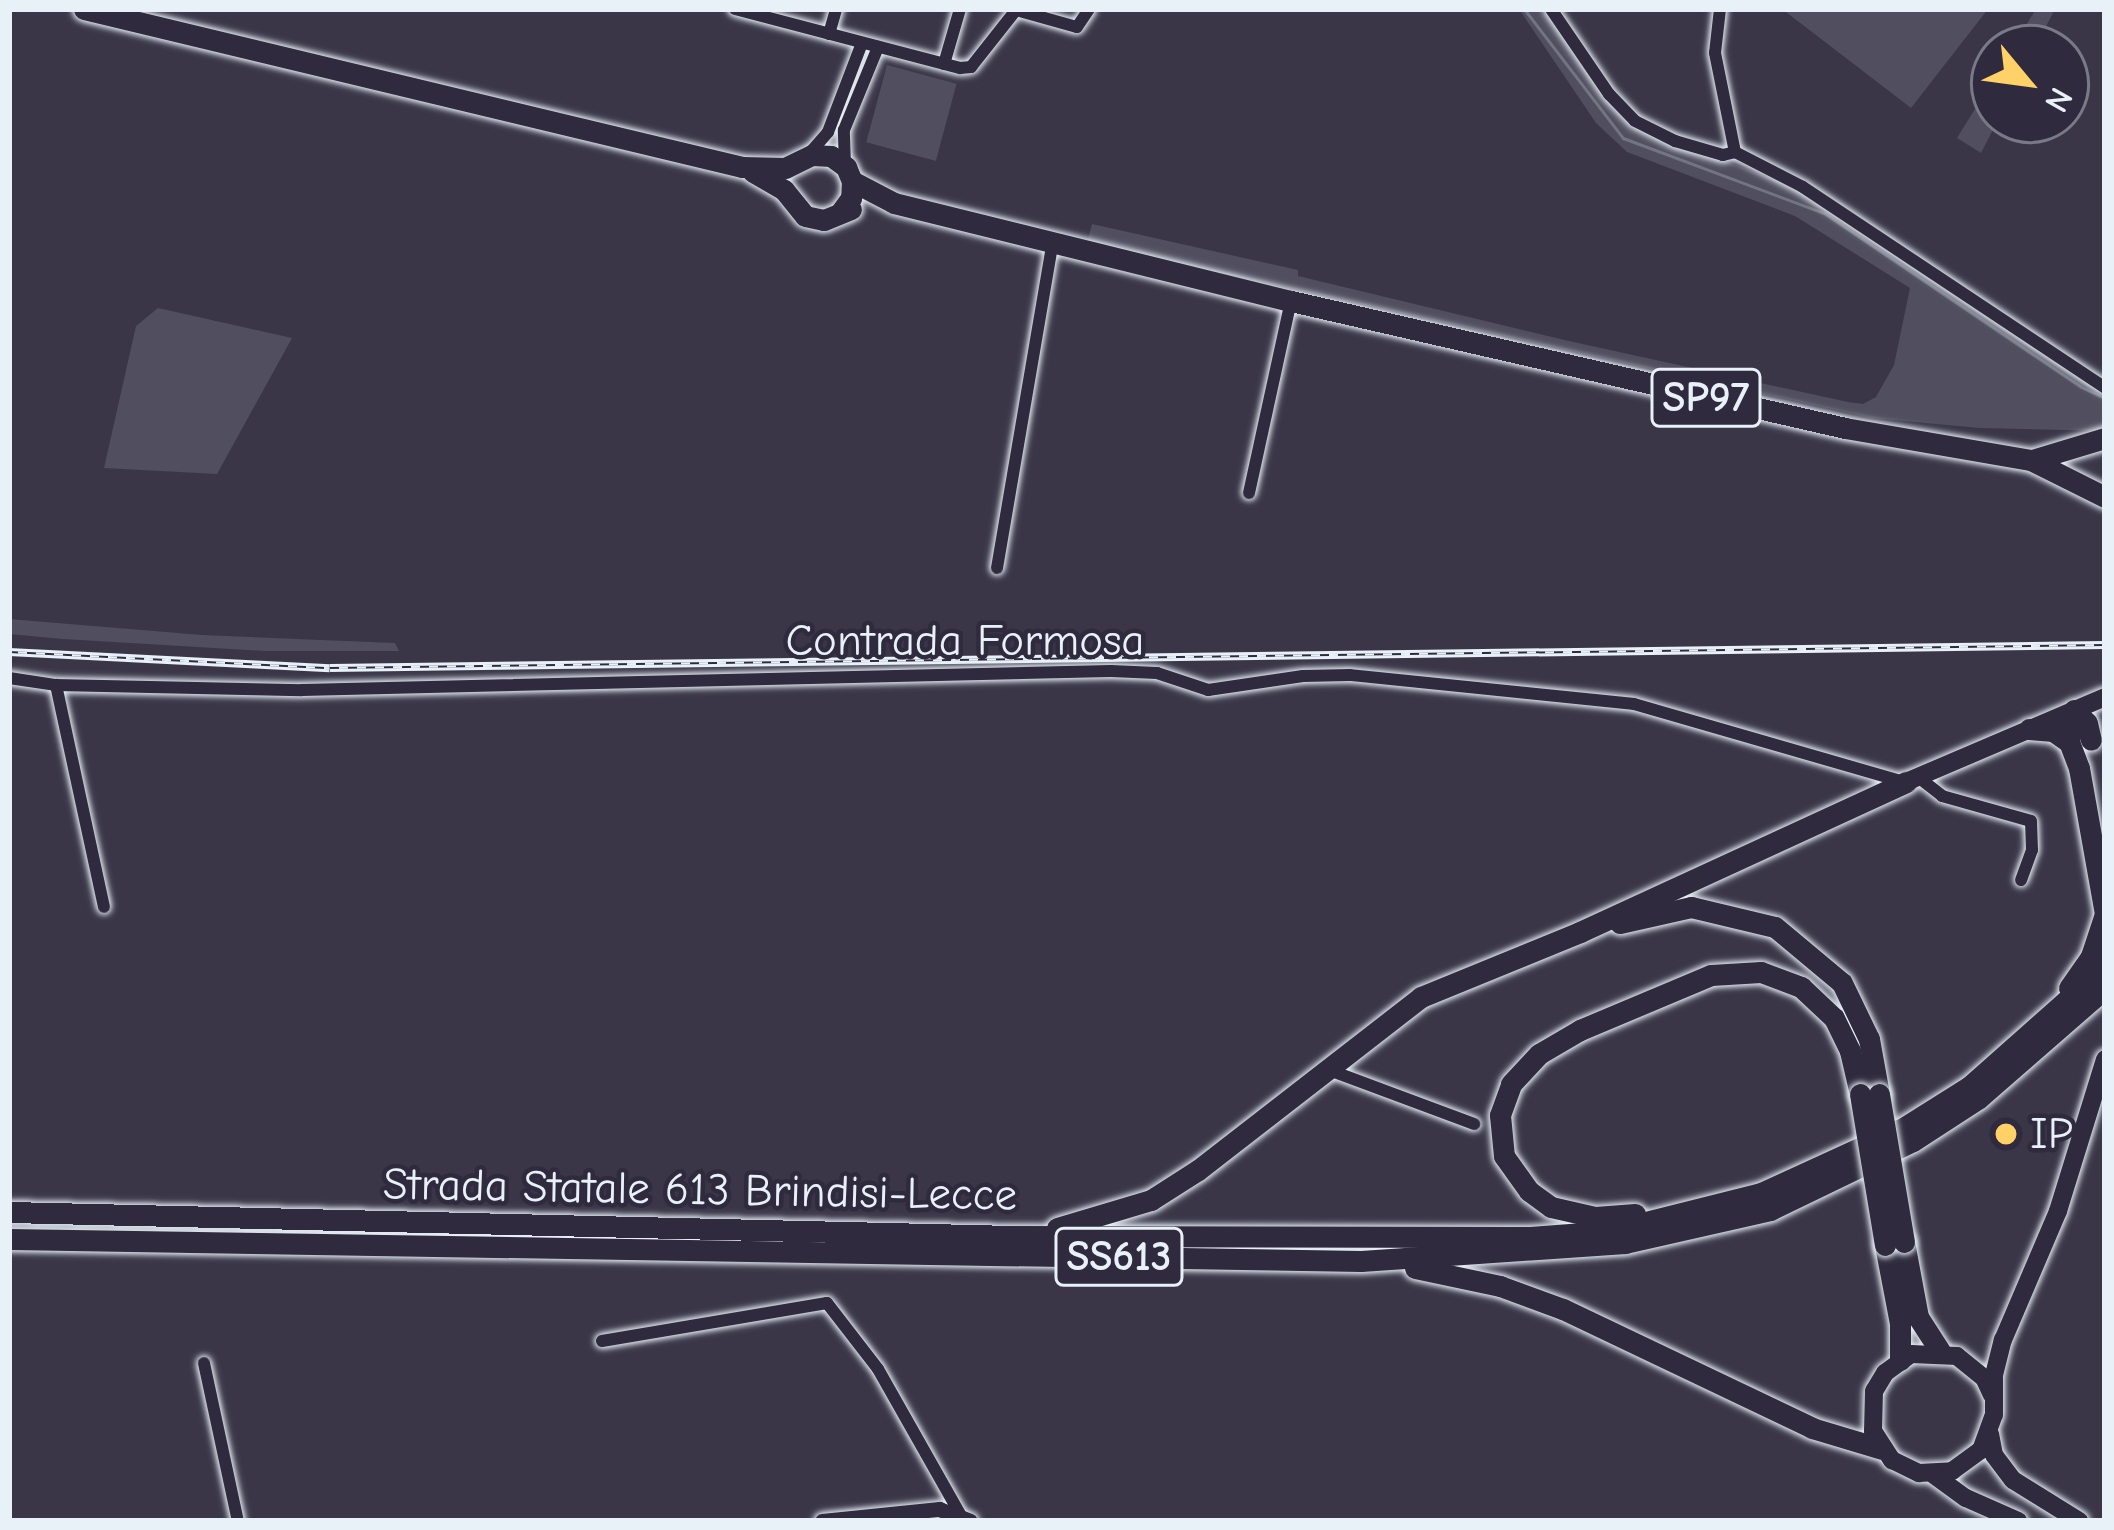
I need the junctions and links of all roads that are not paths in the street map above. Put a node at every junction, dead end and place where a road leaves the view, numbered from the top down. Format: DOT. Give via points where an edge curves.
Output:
graph roads {
  1 [pos="84,9"];
  2 [pos="735,9"];
  3 [pos="836,9"];
  4 [pos="959,9"];
  5 [pos="1089,9"];
  6 [pos="1551,9"];
  7 [pos="1720,9"];
  8 [pos="1016,10"];
  9 [pos="766,13"];
  10 [pos="829,34"];
  11 [pos="862,43"];
  12 [pos="878,47"];
  13 [pos="944,64"];
  14 [pos="1735,152"];
  15 [pos="801,160"];
  16 [pos="742,167"];
  17 [pos="849,174"];
  18 [pos="788,195"];
  19 [pos="894,203"];
  20 [pos="841,212"];
  21 [pos="1053,241"];
  22 [pos="1291,301"];
  23 [pos="2105,388"];
  24 [pos="2099,441"];
  25 [pos="2031,460"];
  26 [pos="2096,491"];
  27 [pos="1249,493"];
  28 [pos="997,568"];
  29 [pos="9,678"];
  30 [pos="56,685"];
  31 [pos="2105,697"];
  32 [pos="2074,710"];
  33 [pos="2105,721"];
  34 [pos="2029,729"];
  35 [pos="2080,741"];
  36 [pos="1912,780"];
  37 [pos="2088,812"];
  38 [pos="2105,830"];
  39 [pos="2021,880"];
  40 [pos="104,907"];
  41 [pos="1580,932"];
  42 [pos="2105,966"];
  43 [pos="2105,988"];
  44 [pos="2032,1036"];
  45 [pos="2105,1059"];
  46 [pos="1326,1069"];
  47 [pos="1870,1094"];
  48 [pos="1474,1124"];
  49 [pos="1696,1208"];
  50 [pos="9,1212"];
  51 [pos="1016,1236"];
  52 [pos="9,1239"];
  53 [pos="1895,1244"];
  54 [pos="1360,1261"];
  55 [pos="602,1341"];
  56 [pos="1940,1351"];
  57 [pos="1900,1360"];
  58 [pos="204,1363"];
  59 [pos="1992,1395"];
  60 [pos="1990,1434"];
  61 [pos="1882,1449"];
  62 [pos="1934,1474"];
  63 [pos="965,1517"];
  64 [pos="238,1521"];
  65 [pos="822,1521"];
  66 [pos="2018,1521"];
  67 [pos="2079,1521"];
  1 -- 16 [label="main road"];
  2 -- 9 [label="street"];
  3 -- 10 [label="street"];
  4 -- 13 [label="street"];
  5 -- 8 [label="street" via="1083,24 1064,26"];
  6 -- 14 [label="street" via="1635,122 1676,141"];
  7 -- 14 [label="street" via="1715,53"];
  8 -- 13 [label="street" via="971,67"];
  9 -- 10 [label="street"];
  10 -- 11 [label="street"];
  11 -- 12 [label="street"];
  11 -- 15 [label="street" via="828,132"];
  12 -- 13 [label="street"];
  12 -- 17 [label="street" via="844,130"];
  14 -- 23 [label="street" via="1820,197"];
  15 -- 16 [label="main road" via="785,168"];
  15 -- 17 [label="main road" via="821,154"];
  15 -- 18 [label="main road" via="788,177"];
  16 -- 18 [label="main road"];
  17 -- 19 [label="main road, SP97"];
  17 -- 20 [label="main road"];
  18 -- 20 [label="main road" via="805,217"];
  19 -- 20 [label="main road, SP97"];
  19 -- 21 [label="main road, SP97"];
  21 -- 22 [label="main road, SP97"];
  21 -- 28 [label="street"];
  22 -- 25 [label="main road, SP97" via="1845,428"];
  22 -- 27 [label="street"];
  24 -- 25 [label="main road, SP97"];
  24 -- 26 [label="main road" via="2082,459"];
  25 -- 26 [label="main road, SP97"];
  29 -- 30 [label="street, Contrada Formosa"];
  30 -- 36 [label="street, Contrada Formosa" via="302,690 1111,671 1157,673 1208,690 1350,675 1634,704"];
  30 -- 40 [label="street"];
  31 -- 32 [label="main road"];
  32 -- 34 [label="main road"];
  32 -- 35 [label="main road"];
  33 -- 35 [label="main road"];
  34 -- 35 [label="main road"];
  34 -- 36 [label="main road"];
  35 -- 37 [label="main road"];
  36 -- 39 [label="street, Contrada Formosa" via="2031,821"];
  36 -- 41 [label="main road"];
  37 -- 38 [label="main road"];
  37 -- 44 [label="main road" via="2103,886 2100,936"];
  41 -- 46 [label="main road" via="1421,997"];
  41 -- 47 [label="main road" via="1690,907 1775,927 1841,983 1869,1039"];
  42 -- 44 [label="main road, Strada Statale 613 Brindisi-Lecce / SS613"];
  43 -- 54 [label="main road, Strada Statale 613 Brindisi-Lecce / SS613" via="1979,1098 1913,1141 1770,1210 1625,1243"];
  44 -- 49 [label="main road, Strada Statale 613 Brindisi-Lecce / SS613" via="1970,1086 1888,1135 1761,1193"];
  45 -- 59 [label="main road" via="2059,1211 2003,1340"];
  46 -- 48 [label="street"];
  46 -- 51 [label="main road" via="1151,1200"];
  47 -- 49 [label="main road" via="1834,1018 1801,987 1761,972 1711,975 1580,1030 1539,1054 1511,1084 1500,1115 1504,1156 1528,1191 1551,1207 1595,1217"];
  47 -- 53 [label="main road, bridge"];
  49 -- 51 [label="main road, Strada Statale 613 Brindisi-Lecce / SS613" via="1610,1231 1530,1237"];
  50 -- 51 [label="main road, Strada Statale 613 Brindisi-Lecce / SS613"];
  52 -- 54 [label="main road, Strada Statale 613 Brindisi-Lecce / SS613"];
  53 -- 56 [label="main road" via="1918,1317"];
  53 -- 57 [label="main road"];
  54 -- 61 [label="main road" via="1435,1271 1542,1301 1778,1413"];
  55 -- 63 [label="street" via="826,1303 878,1369"];
  56 -- 57 [label="main road"];
  56 -- 59 [label="main road" via="1972,1364"];
  57 -- 61 [label="main road" via="1874,1391 1873,1430"];
  58 -- 64 [label="street"];
  59 -- 60 [label="main road"];
  60 -- 62 [label="main road" via="1968,1463"];
  60 -- 67 [label="main road" via="2013,1480"];
  61 -- 62 [label="main road" via="1905,1468"];
  62 -- 66 [label="main road"];
  63 -- 65 [label="street" via="938,1509"];
}
